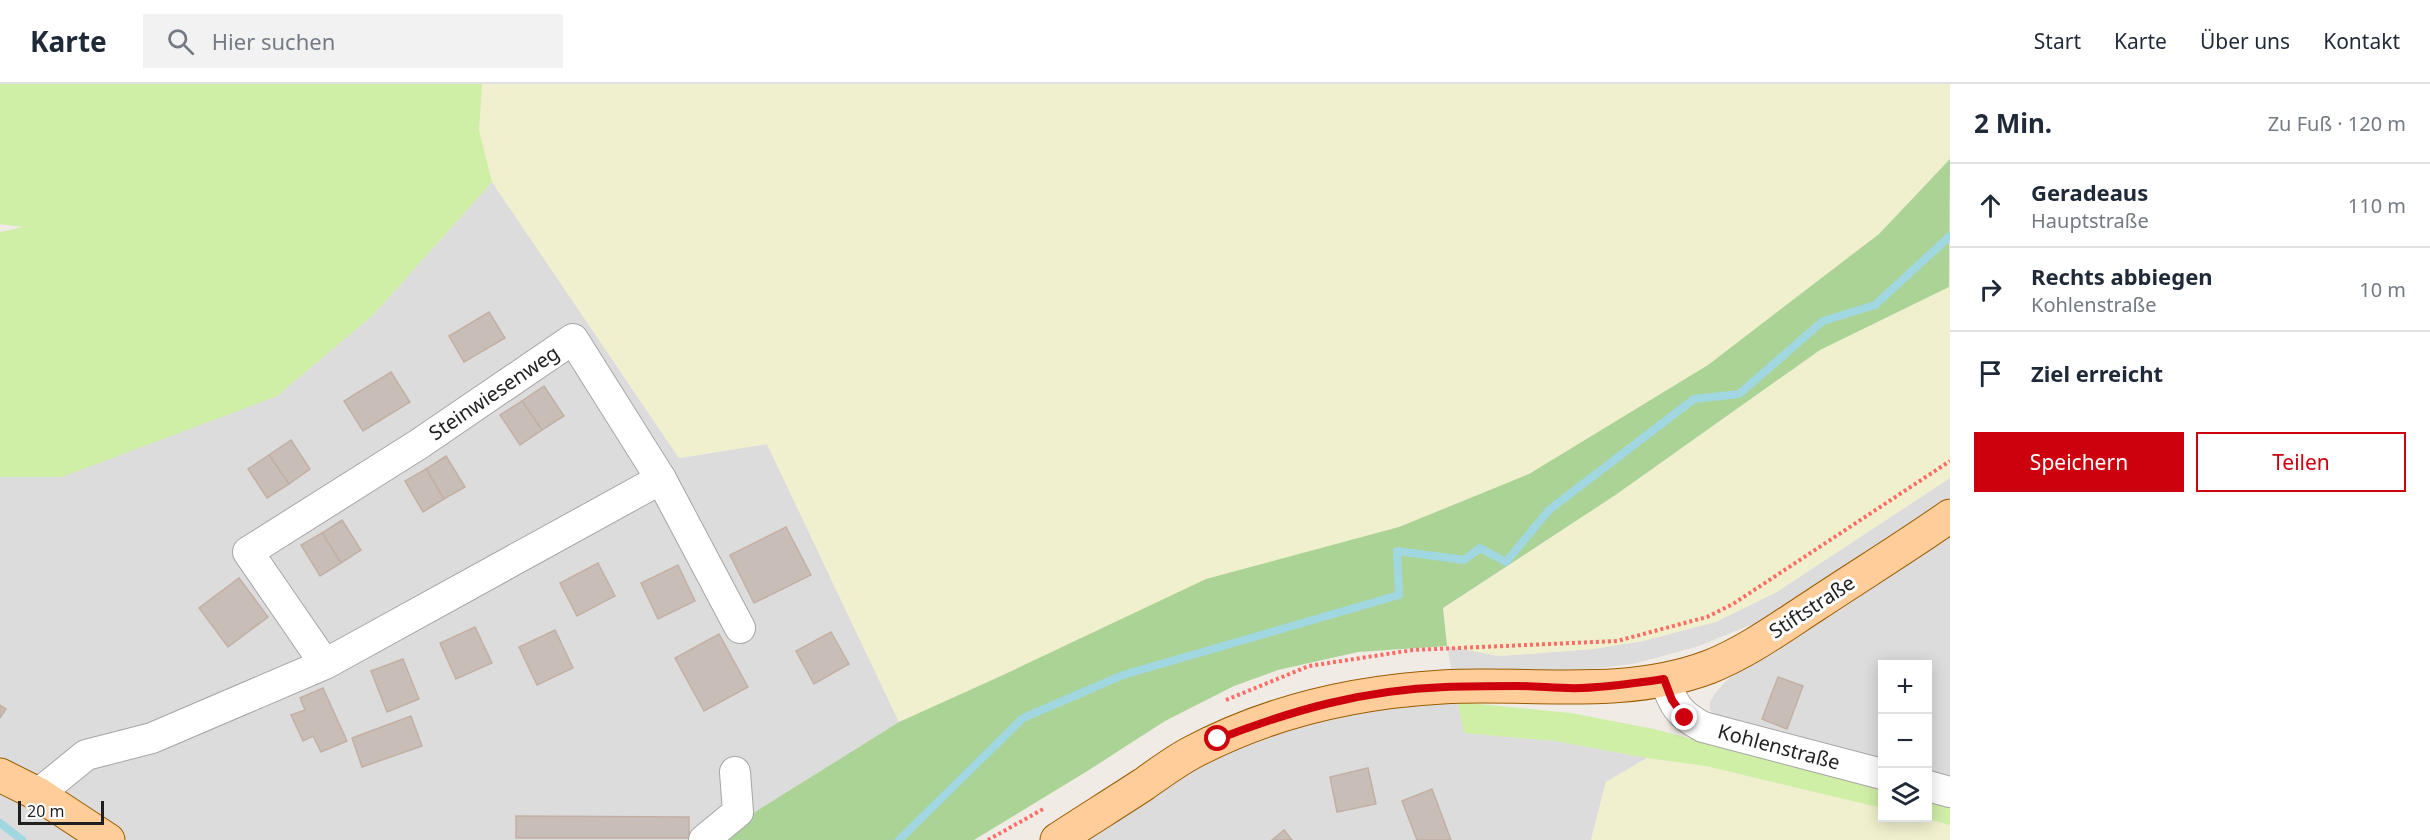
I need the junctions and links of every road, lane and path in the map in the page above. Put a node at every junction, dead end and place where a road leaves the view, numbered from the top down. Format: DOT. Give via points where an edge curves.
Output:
graph roads {
  1 [pos="1950,461"];
  2 [pos="661,479"];
  3 [pos="1950,516"];
  4 [pos="740,627"];
  5 [pos="325,664"];
  6 [pos="1664,679"];
  7 [pos="1220,704"];
  8 [pos="735,772"];
  9 [pos="1878,773"];
  10 [pos="0,775"];
  11 [pos="1932,787"];
  12 [pos="1950,792"];
  13 [pos="39,794"];
  14 [pos="1048,806"];
  15 [pos="108,840"];
  16 [pos="704,840"];
  17 [pos="988,840"];
  18 [pos="1057,840"];
  1 -- 7 [label="path" via="1733,604 1707,617 1617,641 1413,650 1309,666"];
  2 -- 4 [label="street"];
  2 -- 5 [label="street"];
  2 -- 5 [label="street, Steinwiesenweg" via="573,339 419,444 248,552"];
  3 -- 6 [label="main road, Stiftstraße" via="1756,643 1710,666"];
  5 -- 13 [label="street" via="152,738 86,755"];
  6 -- 9 [label="street, Kohlenstraße" via="1685,718 1703,727"];
  6 -- 18 [label="main road, Stiftstraße" via="1581,688 1442,687 1366,694 1316,705 1218,739"];
  8 -- 16 [label="street" via="738,812"];
  10 -- 13 [label="main road"];
  11 -- 12 [label="street"];
  13 -- 15 [label="main road"];
  14 -- 17 [label="path"];
}
